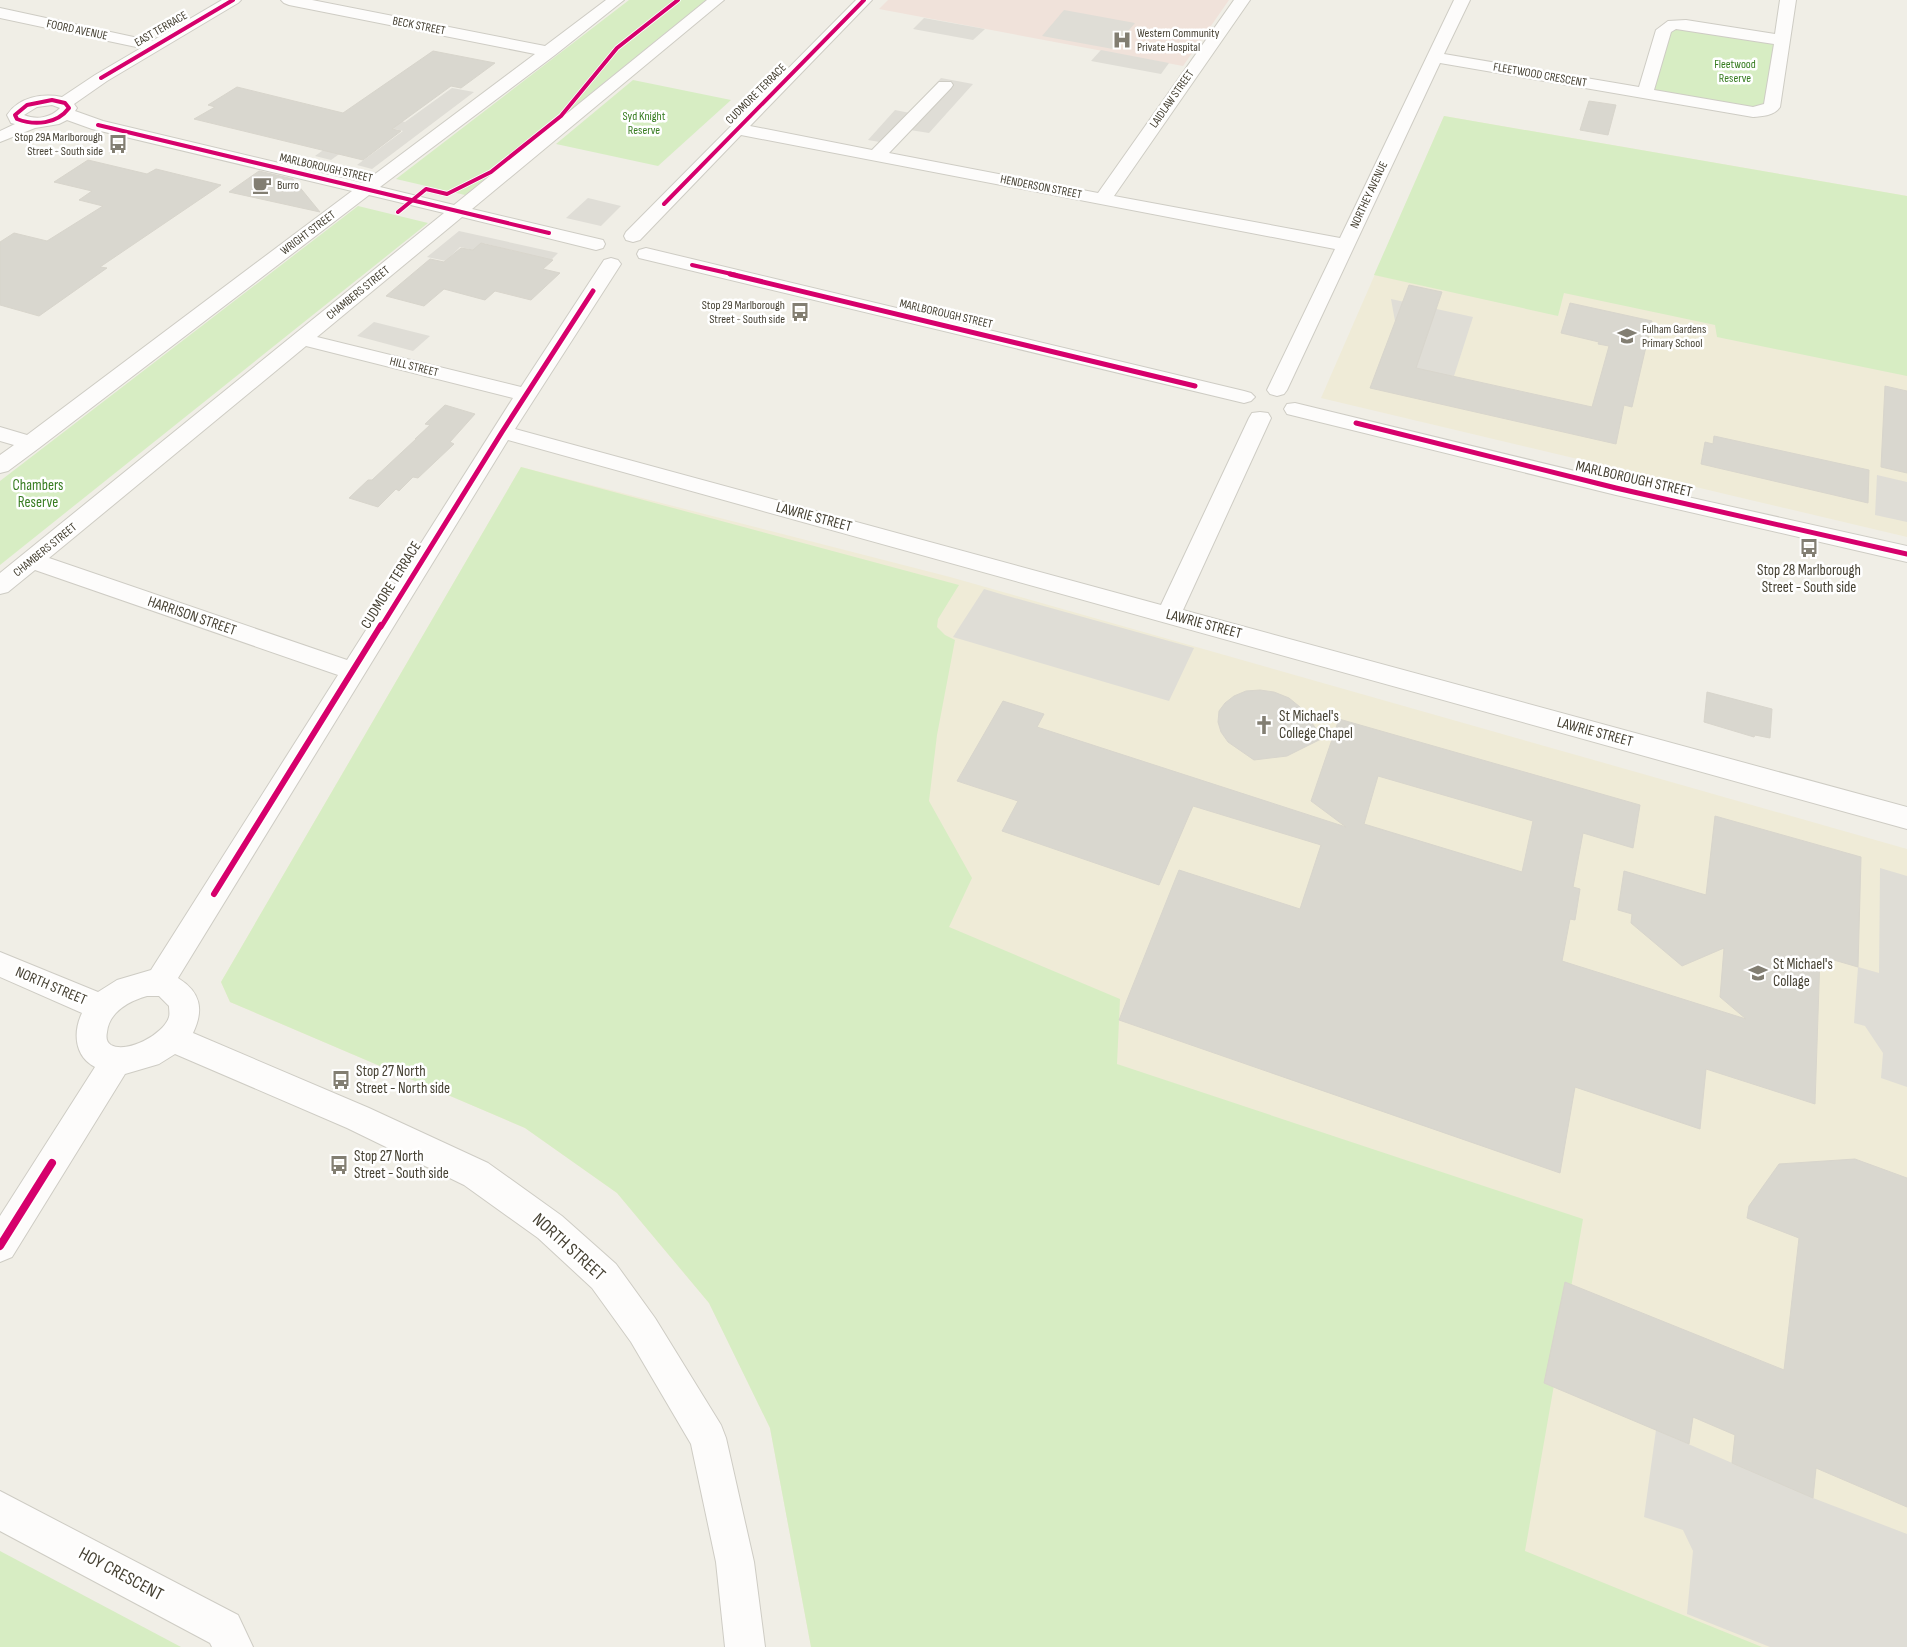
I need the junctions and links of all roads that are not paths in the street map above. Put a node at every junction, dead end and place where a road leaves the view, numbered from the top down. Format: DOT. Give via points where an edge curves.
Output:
graph roads {
  1 [pos="234,0"];
  2 [pos="289,0"];
  3 [pos="616,0"];
  4 [pos="716,0"];
  5 [pos="864,0"];
  6 [pos="1242,0"];
  7 [pos="1462,0"];
  8 [pos="1788,0"];
  9 [pos="0,13"];
  10 [pos="1781,40"];
  11 [pos="154,46"];
  12 [pos="549,52"];
  13 [pos="1435,57"];
  14 [pos="945,85"];
  15 [pos="1645,94"];
  16 [pos="59,109"];
  17 [pos="17,111"];
  18 [pos="737,129"];
  19 [pos="0,133"];
  20 [pos="0,138"];
  21 [pos="876,156"];
  22 [pos="367,189"];
  23 [pos="1103,199"];
  24 [pos="458,211"];
  25 [pos="614,238"];
  26 [pos="1345,245"];
  27 [pos="629,261"];
  28 [pos="301,338"];
  29 [pos="1277,390"];
  30 [pos="526,396"];
  31 [pos="1244,397"];
  32 [pos="1295,409"];
  33 [pos="1260,418"];
  34 [pos="502,432"];
  35 [pos="0,434"];
  36 [pos="30,443"];
  37 [pos="0,466"];
  38 [pos="1907,554"];
  39 [pos="31,560"];
  40 [pos="0,586"];
  41 [pos="1169,614"];
  42 [pos="353,671"];
  43 [pos="1907,818"];
  44 [pos="0,964"];
  45 [pos="159,983"];
  46 [pos="101,1007"];
  47 [pos="172,1038"];
  48 [pos="117,1060"];
  49 [pos="0,1246"];
  50 [pos="0,1510"];
  51 [pos="233,1647"];
  52 [pos="746,1647"];
  1 -- 11 [label="street, EAST TERRACE"];
  2 -- 12 [label="street, BECK STREET"];
  3 -- 12 [label="street, WRIGHT STREET"];
  4 -- 24 [label="street, CHAMBERS STREET"];
  5 -- 18 [label="street, CUDMORE TERRACE"];
  6 -- 23 [label="street, LAIDLAW STREET"];
  7 -- 13 [label="street, NORTHEY AVENUE"];
  8 -- 10 [label="street, FLEETWOOD CRESCENT"];
  9 -- 11 [label="street, FOORD AVENUE"];
  10 -- 15 [label="street" via="1673,24 1664,30"];
  10 -- 15 [label="street, FLEETWOOD CRESCENT" via="1772,107 1764,111 1753,112"];
  11 -- 16 [label="street, EAST TERRACE" via="101,78"];
  12 -- 22 [label="street, WRIGHT STREET"];
  13 -- 15 [label="street, FLEETWOOD CRESCENT"];
  13 -- 26 [label="street, NORTHEY AVENUE"];
  14 -- 21 [label="street"];
  16 -- 17 [label="street"];
  16 -- 22 [label="street, MARLBOROUGH STREET" via="98,125"];
  17 -- 19 [label="street"];
  17 -- 20 [label="street"];
  18 -- 21 [label="street, HENDERSON STREET"];
  18 -- 25 [label="street, CUDMORE TERRACE"];
  21 -- 23 [label="street, HENDERSON STREET"];
  22 -- 24 [label="street, MARLBOROUGH STREET"];
  22 -- 36 [label="street, WRIGHT STREET"];
  23 -- 26 [label="street, HENDERSON STREET"];
  24 -- 25 [label="street, MARLBOROUGH STREET"];
  24 -- 28 [label="street, CHAMBERS STREET"];
  25 -- 27 [label="street" via="645,241 648,246"];
  25 -- 27 [label="street" via="593,248 592,254 597,260"];
  26 -- 29 [label="street, NORTHEY AVENUE"];
  27 -- 30 [label="street, CUDMORE TERRACE"];
  27 -- 31 [label="street, MARLBOROUGH STREET"];
  28 -- 30 [label="street, HILL STREET"];
  28 -- 39 [label="street, CHAMBERS STREET"];
  29 -- 31 [label="street" via="1259,389"];
  29 -- 32 [label="street" via="1294,400"];
  30 -- 34 [label="street, CUDMORE TERRACE"];
  31 -- 33 [label="street" via="1245,408"];
  32 -- 33 [label="street" via="1286,418"];
  32 -- 38 [label="street, MARLBOROUGH STREET" via="1616,488"];
  33 -- 41 [label="street"];
  34 -- 41 [label="street, LAWRIE STREET"];
  34 -- 42 [label="street, CUDMORE TERRACE"];
  35 -- 36 [label="street"];
  36 -- 37 [label="street, WRIGHT STREET"];
  39 -- 40 [label="street, CHAMBERS STREET"];
  39 -- 42 [label="street, HARRISON STREET"];
  41 -- 43 [label="street, LAWRIE STREET"];
  42 -- 45 [label="street, CUDMORE TERRACE"];
  44 -- 46 [label="street, NORTH STREET"];
  45 -- 46 [label="street" via="131,987"];
  45 -- 47 [label="street" via="172,988 184,1002 184,1018"];
  46 -- 48 [label="street" via="92,1023 90,1040 99,1054"];
  47 -- 48 [label="street" via="143,1057"];
  47 -- 52 [label="street, NORTH STREET" via="358,1118 476,1174 550,1227 604,1276 643,1330 708,1438 735,1562"];
  48 -- 49 [label="street"];
  50 -- 51 [label="street, HOY CRESCENT" via="224,1629"];
}
